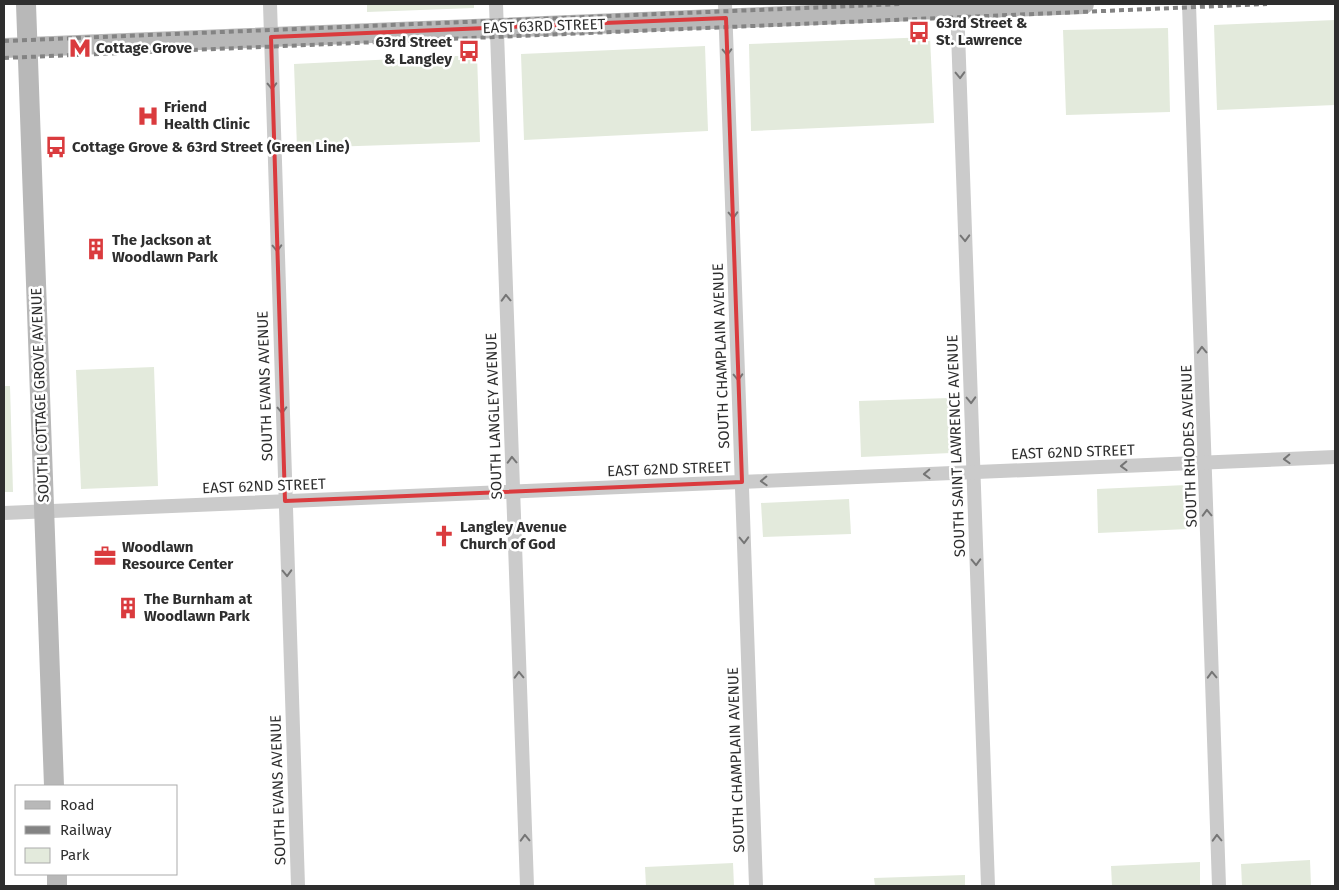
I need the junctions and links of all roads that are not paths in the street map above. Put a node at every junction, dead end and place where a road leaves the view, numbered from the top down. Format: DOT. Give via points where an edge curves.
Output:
graph roads {
  1 [pos="26,4"];
  2 [pos="270,4"];
  3 [pos="496,4"];
  4 [pos="1084,4"];
  5 [pos="1189,4"];
  6 [pos="957,6"];
  7 [pos="726,11"];
  8 [pos="497,28"];
  9 [pos="271,37"];
  10 [pos="27,47"];
  11 [pos="4,48"];
  12 [pos="1335,457"];
  13 [pos="1206,463"];
  14 [pos="973,472"];
  15 [pos="742,482"];
  16 [pos="513,492"];
  17 [pos="285,501"];
  18 [pos="44,511"];
  19 [pos="4,513"];
  20 [pos="54,785"];
  21 [pos="298,886"];
  22 [pos="527,886"];
  23 [pos="756,886"];
  24 [pos="988,886"];
  25 [pos="1219,886"];
  1 -- 10 [label="main road, SOUTH COTTAGE GROVE AVENUE"];
  2 -- 9 [label="street, SOUTH EVANS AVENUE"];
  3 -- 8 [label="street, SOUTH LANGLEY AVENUE"];
  4 -- 6 [label="main road, EAST 63RD STREET"];
  13 -- 5 [label="street, SOUTH RHODES AVENUE, one-way"];
  6 -- 7 [label="main road, EAST 63RD STREET"];
  6 -- 14 [label="street, SOUTH SAINT LAWRENCE AVENUE, one-way"];
  7 -- 8 [label="main road, EAST 63RD STREET"];
  7 -- 15 [label="street, SOUTH CHAMPLAIN AVENUE, one-way"];
  8 -- 9 [label="main road, EAST 63RD STREET"];
  16 -- 8 [label="street, SOUTH LANGLEY AVENUE, one-way"];
  9 -- 10 [label="main road, EAST 63RD STREET"];
  9 -- 17 [label="street, SOUTH EVANS AVENUE, one-way"];
  10 -- 11 [label="main road, EAST 63RD STREET"];
  10 -- 18 [label="main road, SOUTH COTTAGE GROVE AVENUE"];
  12 -- 13 [label="street, EAST 62ND STREET, one-way"];
  13 -- 14 [label="street, EAST 62ND STREET, one-way"];
  25 -- 13 [label="street, SOUTH RHODES AVENUE, one-way"];
  14 -- 15 [label="street, EAST 62ND STREET, one-way"];
  14 -- 24 [label="street, SOUTH SAINT LAWRENCE AVENUE, one-way"];
  15 -- 16 [label="street, EAST 62ND STREET"];
  15 -- 23 [label="street, SOUTH CHAMPLAIN AVENUE, one-way"];
  16 -- 17 [label="street, EAST 62ND STREET"];
  22 -- 16 [label="street, SOUTH LANGLEY AVENUE, one-way"];
  17 -- 18 [label="street, EAST 62ND STREET"];
  17 -- 21 [label="street, SOUTH EVANS AVENUE, one-way"];
  18 -- 19 [label="street, EAST 62ND STREET"];
  18 -- 20 [label="main road, SOUTH COTTAGE GROVE AVENUE"];
}
